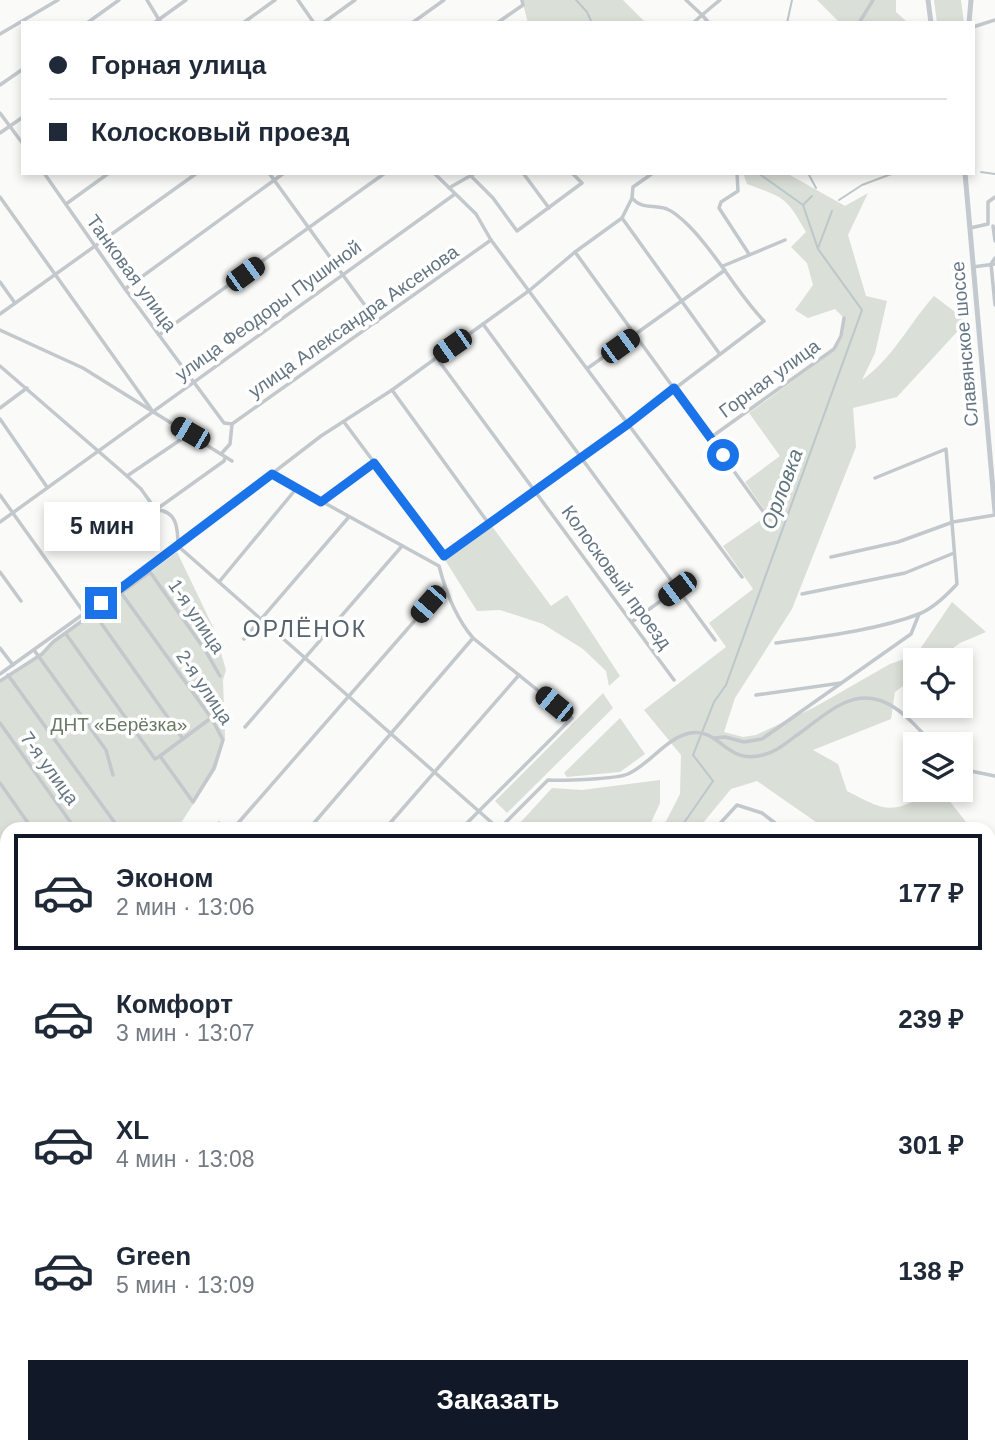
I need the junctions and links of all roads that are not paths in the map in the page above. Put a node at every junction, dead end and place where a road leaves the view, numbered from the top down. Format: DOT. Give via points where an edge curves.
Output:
graph roads {
  1 [pos="58,0"];
  2 [pos="120,0"];
  3 [pos="147,0"];
  4 [pos="186,0"];
  5 [pos="275,0"];
  6 [pos="298,0"];
  7 [pos="355,0"];
  8 [pos="444,0"];
  9 [pos="686,0"];
  10 [pos="720,0"];
  11 [pos="873,0"];
  12 [pos="928,0"];
  13 [pos="969,0"];
  14 [pos="522,2"];
  15 [pos="702,15"];
  16 [pos="995,20"];
  17 [pos="22,21"];
  18 [pos="91,21"];
  19 [pos="160,21"];
  20 [pos="246,21"];
  21 [pos="313,21"];
  22 [pos="326,21"];
  23 [pos="415,21"];
  24 [pos="499,21"];
  25 [pos="695,21"];
  26 [pos="707,21"];
  27 [pos="860,21"];
  28 [pos="932,21"];
  29 [pos="969,21"];
  30 [pos="21,22"];
  31 [pos="975,26"];
  32 [pos="0,34"];
  33 [pos="21,70"];
  34 [pos="0,85"];
  35 [pos="0,113"];
  36 [pos="21,118"];
  37 [pos="10,126"];
  38 [pos="0,133"];
  39 [pos="21,141"];
  40 [pos="45,175"];
  41 [pos="106,175"];
  42 [pos="194,175"];
  43 [pos="270,175"];
  44 [pos="281,175"];
  45 [pos="381,175"];
  46 [pos="436,175"];
  47 [pos="473,175"];
  48 [pos="524,175"];
  49 [pos="574,175"];
  50 [pos="650,175"];
  51 [pos="737,175"];
  52 [pos="965,175"];
  53 [pos="274,180"];
  54 [pos="449,188"];
  55 [pos="455,194"];
  56 [pos="0,197"];
  57 [pos="995,197"];
  58 [pos="632,198"];
  59 [pos="65,204"];
  60 [pos="549,208"];
  61 [pos="622,218"];
  62 [pos="993,226"];
  63 [pos="309,227"];
  64 [pos="970,228"];
  65 [pos="491,240"];
  66 [pos="785,240"];
  67 [pos="995,241"];
  68 [pos="95,247"];
  69 [pos="575,252"];
  70 [pos="749,254"];
  71 [pos="995,258"];
  72 [pos="993,264"];
  73 [pos="973,267"];
  74 [pos="724,268"];
  75 [pos="342,274"];
  76 [pos="55,275"];
  77 [pos="0,282"];
  78 [pos="125,289"];
  79 [pos="530,290"];
  80 [pos="682,301"];
  81 [pos="15,303"];
  82 [pos="995,305"];
  83 [pos="0,314"];
  84 [pos="844,318"];
  85 [pos="377,323"];
  86 [pos="483,324"];
  87 [pos="0,330"];
  88 [pos="635,334"];
  89 [pos="159,335"];
  90 [pos="719,354"];
  91 [pos="436,357"];
  92 [pos="0,366"];
  93 [pos="588,368"];
  94 [pos="192,382"];
  95 [pos="27,388"];
  96 [pos="674,388"];
  97 [pos="392,390"];
  98 [pos="0,408"];
  99 [pos="152,411"];
  100 [pos="0,419"];
  101 [pos="344,422"];
  102 [pos="232,424"];
  103 [pos="628,424"];
  104 [pos="190,433"];
  105 [pos="710,438"];
  106 [pos="98,450"];
  107 [pos="223,456"];
  108 [pos="582,457"];
  109 [pos="232,461"];
  110 [pos="374,463"];
  111 [pos="272,474"];
  112 [pos="127,476"];
  113 [pos="875,478"];
  114 [pos="47,487"];
  115 [pos="296,489"];
  116 [pos="536,491"];
  117 [pos="0,495"];
  118 [pos="321,502"];
  119 [pos="156,510"];
  120 [pos="13,512"];
  121 [pos="995,513"];
  122 [pos="765,514"];
  123 [pos="348,518"];
  124 [pos="0,522"];
  125 [pos="952,522"];
  126 [pos="489,524"];
  127 [pos="178,546"];
  128 [pos="402,546"];
  129 [pos="954,553"];
  130 [pos="831,557"];
  131 [pos="0,572"];
  132 [pos="742,577"];
  133 [pos="219,583"];
  134 [pos="444,586"];
  135 [pos="677,589"];
  136 [pos="122,594"];
  137 [pos="802,594"];
  138 [pos="21,601"];
  139 [pos="85,614"];
  140 [pos="94,614"];
  141 [pos="919,614"];
  142 [pos="261,621"];
  143 [pos="633,621"];
  144 [pos="65,634"];
  145 [pos="474,638"];
  146 [pos="244,639"];
  147 [pos="715,640"];
  148 [pos="776,643"];
  149 [pos="0,648"];
  150 [pos="34,650"];
  151 [pos="37,655"];
  152 [pos="305,659"];
  153 [pos="13,665"];
  154 [pos="0,674"];
  155 [pos="8,675"];
  156 [pos="519,675"];
  157 [pos="220,676"];
  158 [pos="674,680"];
  159 [pos="0,681"];
  160 [pos="843,682"];
  161 [pos="756,695"];
  162 [pos="347,697"];
  163 [pos="211,718"];
  164 [pos="0,723"];
  165 [pos="245,727"];
  166 [pos="921,732"];
  167 [pos="391,734"];
  168 [pos="714,738"];
  169 [pos="183,739"];
  170 [pos="160,756"];
  171 [pos="973,771"];
  172 [pos="435,772"];
  173 [pos="113,775"];
  174 [pos="995,776"];
  175 [pos="0,783"];
  176 [pos="479,811"];
  177 [pos="27,822"];
  178 [pos="70,822"];
  179 [pos="114,822"];
  180 [pos="239,822"];
  181 [pos="315,822"];
  182 [pos="391,822"];
  183 [pos="468,822"];
  184 [pos="491,822"];
  185 [pos="506,822"];
  186 [pos="721,822"];
  187 [pos="774,822"];
  1 -- 17 [label="street"];
  2 -- 18 [label="street"];
  3 -- 19 [label="street"];
  4 -- 19 [label="street"];
  5 -- 20 [label="street"];
  6 -- 21 [label="street"];
  7 -- 22 [label="street"];
  8 -- 23 [label="street"];
  9 -- 15 [label="street"];
  10 -- 15 [label="street"];
  11 -- 27 [label="street"];
  12 -- 28 [label="main road"];
  13 -- 29 [label="main road"];
  14 -- 24 [label="street"];
  15 -- 25 [label="street"];
  15 -- 26 [label="street"];
  16 -- 31 [label="street"];
  30 -- 32 [label="street"];
  33 -- 34 [label="street"];
  35 -- 37 [label="street"];
  36 -- 37 [label="street"];
  37 -- 38 [label="street"];
  37 -- 39 [label="street"];
  40 -- 59 [label="street, Танковая улица"];
  41 -- 59 [label="street"];
  42 -- 68 [label="street"];
  43 -- 53 [label="street"];
  44 -- 53 [label="street"];
  45 -- 63 [label="street"];
  46 -- 54 [label="street"];
  47 -- 54 [label="street"];
  47 -- 60 [label="street" via="517,231"];
  48 -- 60 [label="street"];
  49 -- 60 [label="street" via="582,183"];
  50 -- 58 [label="street" via="633,187"];
  51 -- 70 [label="street" via="738,191 719,208"];
  52 -- 64 [label="main road, Славянское шоссе"];
  53 -- 63 [label="street"];
  53 -- 78 [label="street"];
  54 -- 55 [label="street"];
  55 -- 65 [label="street" via="476,214"];
  55 -- 75 [label="street, улица Феодоры Пушиной"];
  56 -- 76 [label="street"];
  57 -- 64 [label="street" via="988,202 988,224"];
  58 -- 61 [label="street"];
  58 -- 74 [label="street" via="644,207 666,209 688,225"];
  59 -- 68 [label="street, Танковая улица"];
  61 -- 69 [label="street"];
  61 -- 80 [label="street"];
  62 -- 67 [label="street"];
  63 -- 75 [label="street"];
  63 -- 89 [label="street"];
  64 -- 73 [label="main road, Славянское шоссе"];
  65 -- 79 [label="street"];
  65 -- 85 [label="street, улица Александра Аксенова"];
  66 -- 70 [label="street"];
  68 -- 76 [label="street"];
  68 -- 78 [label="street, Танковая улица"];
  69 -- 79 [label="street"];
  69 -- 88 [label="street, Горная улица"];
  70 -- 74 [label="street"];
  71 -- 72 [label="street"];
  72 -- 73 [label="street"];
  72 -- 82 [label="street"];
  73 -- 121 [label="main road, Славянское шоссе"];
  74 -- 80 [label="street"];
  74 -- 90 [label="street" via="764,321"];
  75 -- 85 [label="street"];
  75 -- 94 [label="street, улица Феодоры Пушиной"];
  76 -- 81 [label="street"];
  76 -- 99 [label="street"];
  77 -- 81 [label="street"];
  78 -- 89 [label="street, Танковая улица"];
  79 -- 86 [label="street"];
  79 -- 93 [label="street"];
  80 -- 88 [label="street"];
  80 -- 90 [label="street"];
  81 -- 83 [label="street"];
  84 -- 105 [label="street, Горная улица" via="834,349"];
  85 -- 102 [label="street, улица Александра Аксенова"];
  86 -- 91 [label="street"];
  86 -- 108 [label="street"];
  87 -- 99 [label="street" via="83,368"];
  88 -- 93 [label="street"];
  88 -- 96 [label="street, Горная улица"];
  89 -- 94 [label="street, Танковая улица"];
  90 -- 96 [label="street"];
  91 -- 97 [label="street"];
  91 -- 116 [label="street, Колосковый проезд"];
  92 -- 95 [label="street"];
  93 -- 103 [label="street"];
  94 -- 99 [label="street, улица Феодоры Пушиной"];
  94 -- 102 [label="street, Танковая улица" via="224,423"];
  95 -- 98 [label="street"];
  95 -- 106 [label="street"];
  96 -- 103 [label="street"];
  96 -- 105 [label="street, Горная улица"];
  97 -- 101 [label="street"];
  97 -- 126 [label="street"];
  99 -- 104 [label="street"];
  99 -- 106 [label="street, улица Феодоры Пушиной"];
  100 -- 114 [label="street"];
  101 -- 110 [label="street"];
  101 -- 111 [label="street"];
  102 -- 107 [label="street"];
  103 -- 108 [label="street"];
  103 -- 132 [label="street"];
  104 -- 107 [label="street"];
  104 -- 112 [label="street"];
  105 -- 122 [label="street"];
  106 -- 112 [label="street"];
  106 -- 114 [label="street, улица Феодоры Пушиной"];
  107 -- 109 [label="street"];
  107 -- 119 [label="street" via="224,461"];
  108 -- 116 [label="street"];
  108 -- 135 [label="street"];
  110 -- 118 [label="street"];
  110 -- 126 [label="street" via="444,556"];
  111 -- 115 [label="street"];
  111 -- 127 [label="street"];
  112 -- 119 [label="street"];
  113 -- 125 [label="street" via="946,449"];
  114 -- 120 [label="street, улица Феодоры Пушиной"];
  115 -- 118 [label="street"];
  115 -- 133 [label="street"];
  116 -- 126 [label="street"];
  116 -- 143 [label="street, Колосковый проезд"];
  117 -- 120 [label="street"];
  118 -- 123 [label="street"];
  119 -- 127 [label="street" via="163,510 175,521"];
  120 -- 124 [label="street, улица Феодоры Пушиной"];
  120 -- 139 [label="street"];
  121 -- 125 [label="street"];
  123 -- 128 [label="street"];
  123 -- 142 [label="street"];
  125 -- 129 [label="street"];
  125 -- 130 [label="street" via="898,542"];
  127 -- 133 [label="street"];
  127 -- 139 [label="street"];
  128 -- 134 [label="street" via="439,566"];
  128 -- 152 [label="street"];
  129 -- 137 [label="street" via="905,573"];
  129 -- 141 [label="street" via="957,584"];
  131 -- 138 [label="street"];
  133 -- 142 [label="street"];
  134 -- 145 [label="street" via="461,624"];
  134 -- 162 [label="street"];
  135 -- 143 [label="street"];
  135 -- 147 [label="street"];
  136 -- 140 [label="street"];
  136 -- 157 [label="street, 1-я улица" via="150,572"];
  136 -- 163 [label="street, 2-я улица"];
  139 -- 150 [label="street"];
  140 -- 144 [label="street"];
  140 -- 169 [label="street"];
  141 -- 148 [label="street" via="843,633"];
  141 -- 160 [label="street" via="911,634"];
  142 -- 146 [label="street"];
  142 -- 152 [label="street"];
  143 -- 158 [label="street, Колосковый проезд"];
  144 -- 151 [label="street"];
  144 -- 170 [label="street" via="155,759"];
  145 -- 156 [label="street"];
  145 -- 167 [label="street"];
  149 -- 153 [label="street"];
  150 -- 151 [label="street"];
  150 -- 153 [label="street"];
  151 -- 155 [label="street"];
  151 -- 173 [label="street" via="106,750"];
  152 -- 162 [label="street"];
  152 -- 165 [label="street"];
  153 -- 154 [label="street"];
  155 -- 159 [label="street"];
  155 -- 179 [label="street"];
  156 -- 172 [label="street"];
  156 -- 176 [label="street" via="572,718"];
  160 -- 161 [label="street"];
  160 -- 168 [label="street" via="762,739"];
  162 -- 167 [label="street"];
  162 -- 180 [label="street"];
  163 -- 169 [label="street"];
  163 -- 170 [label="street, 2-я улица" via="223,740 214,768 193,803"];
  164 -- 178 [label="street, 7-я улица"];
  166 -- 168 [label="street" via="895,707 870,698 835,707 765,755 738,756"];
  167 -- 172 [label="street"];
  167 -- 181 [label="street"];
  168 -- 185 [label="street" via="697,733 682,736 627,775 548,780"];
  169 -- 170 [label="street"];
  171 -- 174 [label="street"];
  172 -- 176 [label="street"];
  172 -- 182 [label="street"];
  175 -- 177 [label="street"];
  176 -- 183 [label="street"];
  176 -- 184 [label="street"];
  186 -- 187 [label="street" via="737,805"];
}
